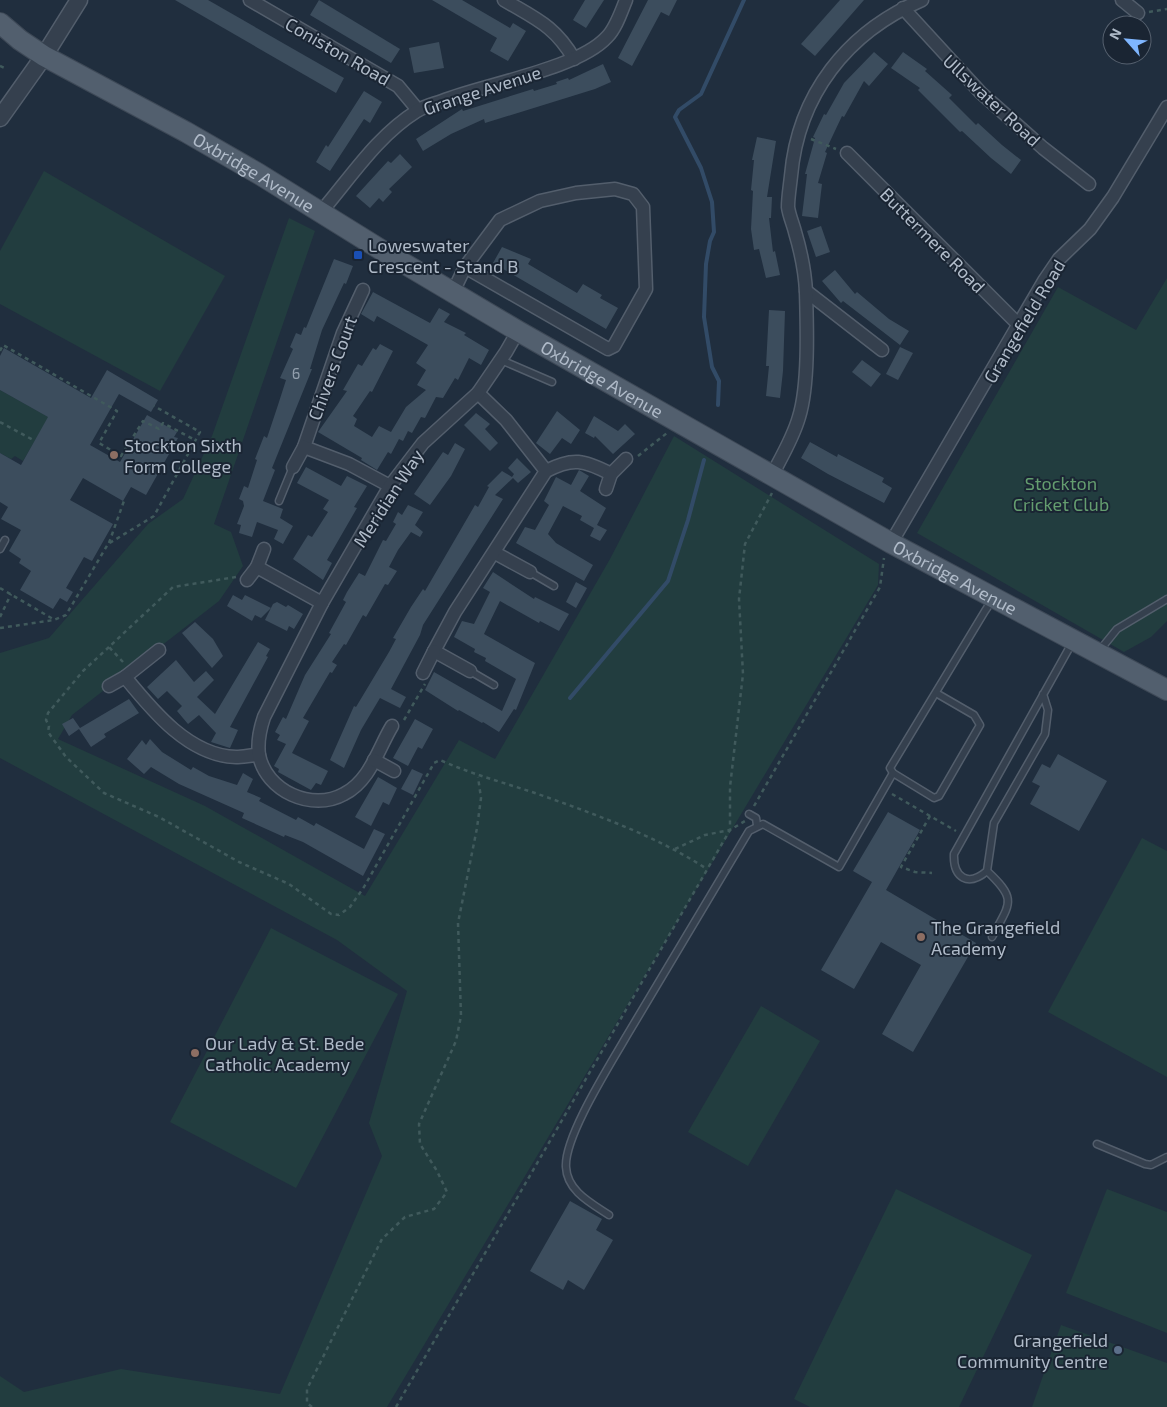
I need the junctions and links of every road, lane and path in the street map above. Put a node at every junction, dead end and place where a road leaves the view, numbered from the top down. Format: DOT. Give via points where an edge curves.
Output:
graph roads {
  1 [pos="79,0"];
  2 [pos="250,0"];
  3 [pos="504,0"];
  4 [pos="626,0"];
  5 [pos="922,0"];
  6 [pos="1122,0"];
  7 [pos="903,8"];
  8 [pos="1167,9"];
  9 [pos="1138,13"];
  10 [pos="0,22"];
  11 [pos="44,56"];
  12 [pos="574,59"];
  13 [pos="0,66"];
  14 [pos="7,69"];
  15 [pos="1167,107"];
  16 [pos="418,110"];
  17 [pos="0,118"];
  18 [pos="798,134"];
  19 [pos="847,153"];
  20 [pos="1089,184"];
  21 [pos="321,212"];
  22 [pos="465,268"];
  23 [pos="363,290"];
  24 [pos="806,291"];
  25 [pos="454,292"];
  26 [pos="1020,326"];
  27 [pos="518,330"];
  28 [pos="882,350"];
  29 [pos="0,351"];
  30 [pos="501,360"];
  31 [pos="552,382"];
  32 [pos="478,393"];
  33 [pos="154,406"];
  34 [pos="678,420"];
  35 [pos="0,422"];
  36 [pos="195,440"];
  37 [pos="35,441"];
  38 [pos="304,447"];
  39 [pos="626,459"];
  40 [pos="293,467"];
  41 [pos="546,471"];
  42 [pos="611,474"];
  43 [pos="773,484"];
  44 [pos="390,486"];
  45 [pos="606,489"];
  46 [pos="125,498"];
  47 [pos="279,501"];
  48 [pos="5,540"];
  49 [pos="891,543"];
  50 [pos="108,544"];
  51 [pos="0,549"];
  52 [pos="264,550"];
  53 [pos="495,552"];
  54 [pos="530,572"];
  55 [pos="252,574"];
  56 [pos="554,586"];
  57 [pos="0,588"];
  58 [pos="11,594"];
  59 [pos="993,598"];
  60 [pos="1167,599"];
  61 [pos="322,603"];
  62 [pos="0,617"];
  63 [pos="54,620"];
  64 [pos="0,628"];
  65 [pos="1074,640"];
  66 [pos="109,647"];
  67 [pos="159,650"];
  68 [pos="434,651"];
  69 [pos="1098,653"];
  70 [pos="470,671"];
  71 [pos="128,674"];
  72 [pos="425,677"];
  73 [pos="494,685"];
  74 [pos="109,686"];
  75 [pos="1167,690"];
  76 [pos="936,693"];
  77 [pos="1043,694"];
  78 [pos="396,725"];
  79 [pos="259,754"];
  80 [pos="374,760"];
  81 [pos="394,771"];
  82 [pos="893,773"];
  83 [pos="478,777"];
  84 [pos="892,794"];
  85 [pos="749,814"];
  86 [pos="930,816"];
  87 [pos="757,825"];
  88 [pos="730,830"];
  89 [pos="956,831"];
  90 [pos="675,849"];
  91 [pos="707,870"];
  92 [pos="987,872"];
  93 [pos="932,873"];
  94 [pos="992,937"];
  95 [pos="1097,1144"];
  96 [pos="1167,1157"];
  97 [pos="610,1215"];
  98 [pos="312,1407"];
  99 [pos="396,1407"];
  1 -- 11 [label="street"];
  2 -- 16 [label="street, Coniston Road" via="398,86"];
  3 -- 12 [label="street" via="551,27"];
  4 -- 12 [label="street, Grange Avenue" via="609,36 594,49"];
  5 -- 7 [label="street"];
  6 -- 9 [label="street"];
  7 -- 18 [label="street" via="880,21 830,70 812,98"];
  7 -- 20 [label="street, Ullswater Road" via="981,93"];
  8 -- 9 [label="path"];
  10 -- 11 [label="main road, Oxbridge Avenue"];
  11 -- 17 [label="street"];
  11 -- 21 [label="main road, Oxbridge Avenue" via="186,132"];
  12 -- 16 [label="street, Grange Avenue" via="468,91"];
  13 -- 14 [label="path"];
  15 -- 26 [label="street, Grangefield Road" via="1113,197 1090,229 1059,259"];
  16 -- 21 [label="street, Grange Avenue" via="358,164"];
  18 -- 19 [label="path"];
  18 -- 24 [label="street" via="788,207 802,257"];
  19 -- 26 [label="street, Buttermere Road"];
  21 -- 25 [label="main road, Oxbridge Avenue"];
  22 -- 22 [label="street, Oxbridge Avenue" via="500,220 540,202 576,193 615,189 633,194 643,208 646,289 614,346 608,349"];
  22 -- 25 [label="street"];
  23 -- 38 [label="street, Chivers Court" via="343,333"];
  24 -- 28 [label="street"];
  24 -- 43 [label="street" via="805,378 800,416"];
  25 -- 27 [label="main road, Oxbridge Avenue"];
  26 -- 49 [label="street, Grangefield Road"];
  27 -- 30 [label="street, Meridian Way"];
  27 -- 34 [label="main road, Oxbridge Avenue"];
  29 -- 36 [label="path" via="4,345 117,411 98,444 121,456 143,421 159,429 163,423"];
  30 -- 31 [label="lane"];
  30 -- 32 [label="street, Meridian Way"];
  32 -- 41 [label="street" via="506,420"];
  32 -- 44 [label="street, Meridian Way" via="424,443"];
  33 -- 36 [label="path" via="200,432"];
  34 -- 39 [label="path" via="635,458"];
  34 -- 43 [label="main road, Oxbridge Avenue"];
  35 -- 37 [label="path"];
  36 -- 50 [label="path" via="154,516"];
  38 -- 40 [label="street, Chivers Court"];
  38 -- 44 [label="street" via="349,464"];
  39 -- 42 [label="street"];
  40 -- 47 [label="lane"];
  41 -- 42 [label="street" via="576,460 593,464"];
  41 -- 53 [label="street"];
  42 -- 45 [label="street"];
  43 -- 49 [label="main road, Oxbridge Avenue"];
  43 -- 88 [label="path" via="745,544 739,599 743,674 730,787"];
  44 -- 61 [label="street, Meridian Way"];
  46 -- 50 [label="path"];
  48 -- 51 [label="lane"];
  49 -- 59 [label="main road, Oxbridge Avenue"];
  49 -- 85 [label="path" via="884,558 880,587"];
  50 -- 63 [label="path" via="66,614"];
  52 -- 55 [label="street"];
  53 -- 54 [label="street"];
  53 -- 68 [label="street" via="455,612"];
  54 -- 56 [label="lane"];
  55 -- 61 [label="street"];
  55 -- 66 [label="path" via="173,587"];
  57 -- 58 [label="path"];
  58 -- 62 [label="path"];
  58 -- 63 [label="path"];
  59 -- 65 [label="main road, Oxbridge Avenue"];
  59 -- 76 [label="lane"];
  60 -- 69 [label="lane" via="1117,629"];
  61 -- 79 [label="street, Meridian Way" via="264,717 258,736"];
  63 -- 64 [label="path"];
  65 -- 69 [label="main road, Oxbridge Avenue"];
  65 -- 77 [label="lane"];
  66 -- 71 [label="path"];
  66 -- 83 [label="path" via="48,712 48,732 66,757 104,794 159,817 239,862 288,884 331,914 339,915 350,907 364,887 434,763 440,760"];
  67 -- 71 [label="street"];
  68 -- 70 [label="street"];
  68 -- 72 [label="street"];
  69 -- 75 [label="main road, Oxbridge Avenue"];
  70 -- 73 [label="lane"];
  71 -- 74 [label="street"];
  71 -- 79 [label="street" via="152,711 186,740 219,755"];
  72 -- 78 [label="path"];
  76 -- 82 [label="lane" via="890,768"];
  76 -- 82 [label="lane" via="974,714 980,725 939,796 934,798"];
  77 -- 92 [label="lane" via="1048,710 1045,734 994,823"];
  77 -- 92 [label="lane" via="954,854 953,866 959,876 978,879"];
  78 -- 80 [label="street, Meridian Way"];
  79 -- 80 [label="street, Meridian Way" via="266,773 279,787 295,797 312,801 344,794 362,780"];
  80 -- 81 [label="street"];
  82 -- 87 [label="lane" via="839,867 769,827"];
  83 -- 90 [label="path" via="550,798"];
  83 -- 98 [label="path" via="481,798 477,828 458,923 461,1016 456,1041 419,1124 420,1144 447,1192 434,1209 405,1217 382,1239 307,1390 307,1403"];
  84 -- 86 [label="path"];
  85 -- 87 [label="lane" via="756,818"];
  85 -- 88 [label="path" via="745,821"];
  86 -- 89 [label="path"];
  86 -- 93 [label="path" via="901,867"];
  87 -- 97 [label="lane" via="749,831 658,983 602,1078 571,1140 566,1155 569,1182 579,1194"];
  88 -- 90 [label="path" via="705,834"];
  88 -- 91 [label="path"];
  90 -- 91 [label="path"];
  91 -- 99 [label="path"];
  92 -- 94 [label="lane" via="1006,889 1009,896 1007,908"];
  95 -- 96 [label="lane" via="1145,1164 1152,1165"];
}
